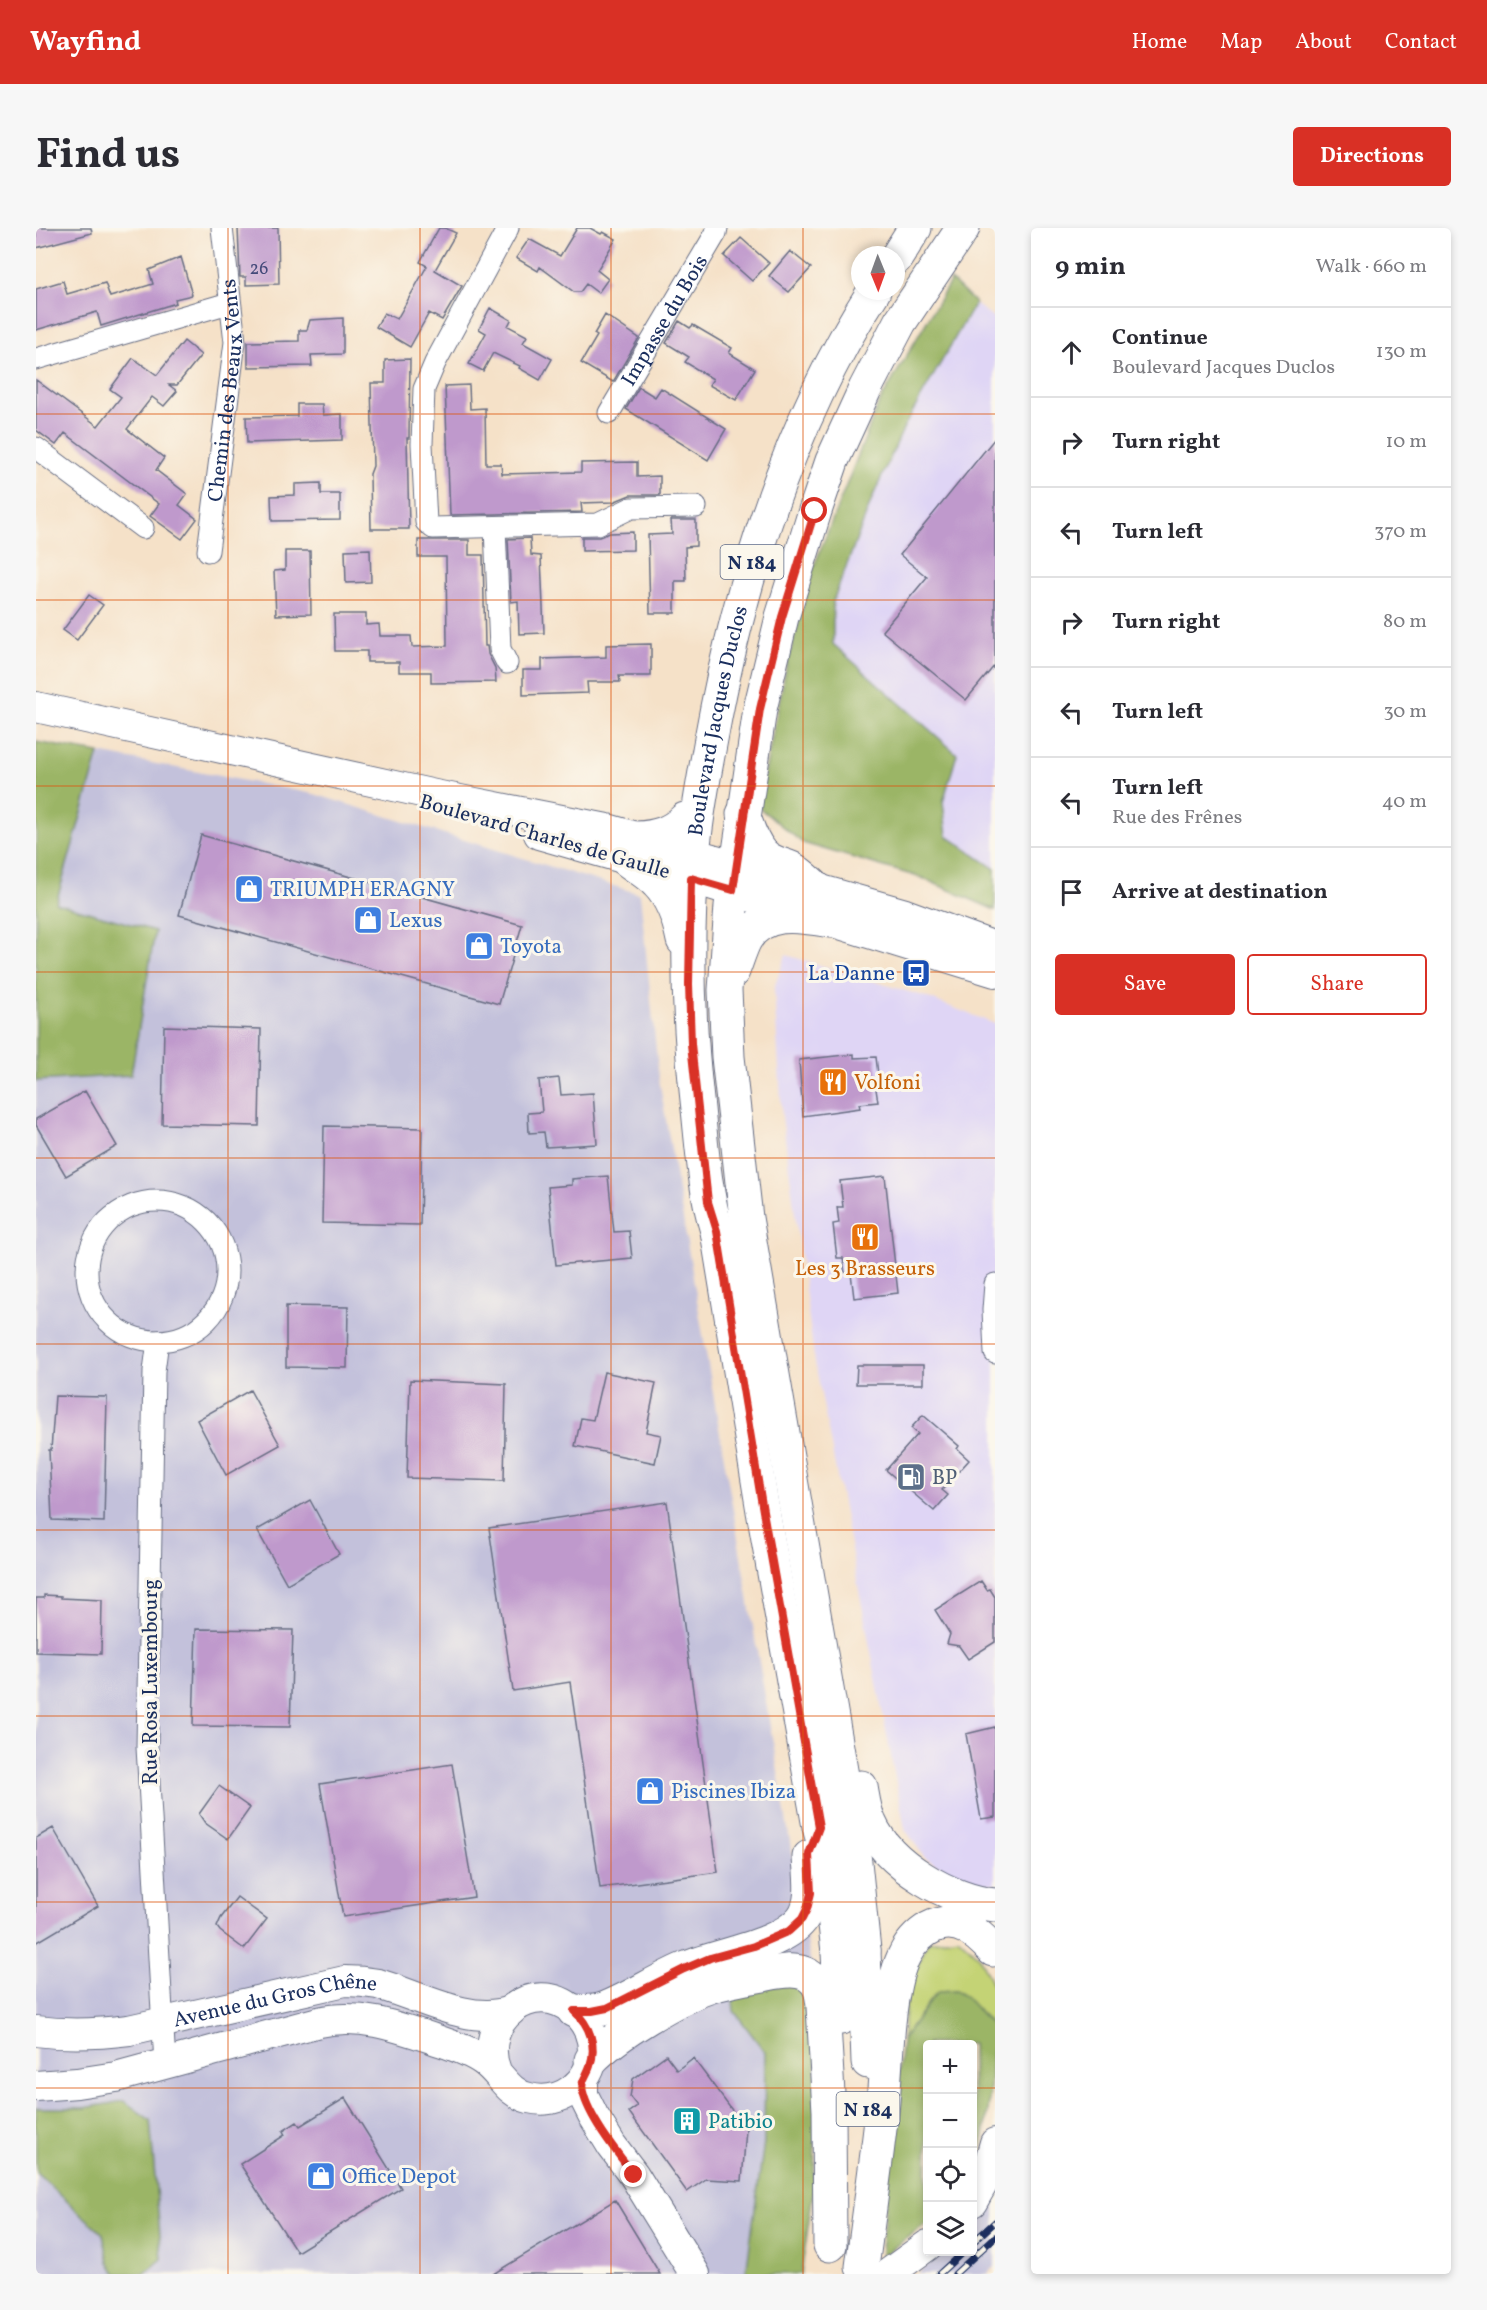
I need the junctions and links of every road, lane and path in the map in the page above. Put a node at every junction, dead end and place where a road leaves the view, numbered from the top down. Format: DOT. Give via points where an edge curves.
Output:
graph roads {
  1 [pos="222,228"];
  2 [pos="508,228"];
  3 [pos="717,228"];
  4 [pos="915,228"];
  5 [pos="963,228"];
  6 [pos="904,246"];
  7 [pos="868,300"];
  8 [pos="229,303"];
  9 [pos="36,359"];
  10 [pos="609,413"];
  11 [pos="36,448"];
  12 [pos="696,507"];
  13 [pos="495,527"];
  14 [pos="143,528"];
  15 [pos="208,551"];
  16 [pos="507,663"];
  17 [pos="717,703"];
  18 [pos="36,707"];
  19 [pos="699,805"];
  20 [pos="743,814"];
  21 [pos="687,861"];
  22 [pos="817,890"];
  23 [pos="831,921"];
  24 [pos="995,946"];
  25 [pos="689,966"];
  26 [pos="995,972"];
  27 [pos="725,990"];
  28 [pos="995,1284"];
  29 [pos="158,1341"];
  30 [pos="995,1353"];
  31 [pos="774,1386"];
  32 [pos="819,1827"];
  33 [pos="995,1905"];
  34 [pos="994,1947"];
  35 [pos="851,1951"];
  36 [pos="510,2011"];
  37 [pos="574,2011"];
  38 [pos="162,2023"];
  39 [pos="36,2031"];
  40 [pos="165,2064"];
  41 [pos="587,2070"];
  42 [pos="496,2071"];
  43 [pos="36,2086"];
  44 [pos="536,2100"];
  45 [pos="995,2144"];
  46 [pos="612,2146"];
  47 [pos="977,2193"];
  48 [pos="923,2247"];
  49 [pos="827,2260"];
  50 [pos="870,2272"];
  51 [pos="694,2274"];
  1 -- 8 [label="street, Chemin des Beaux Vents"];
  2 -- 13 [label="street" via="435,363 422,405 426,522 433,528"];
  3 -- 10 [label="street, Impasse du Bois"];
  4 -- 6 [label="main road"];
  5 -- 20 [label="main road, Boulevard Jacques Duclos / N 184" via="900,322 832,461 782,617 760,709"];
  7 -- 17 [label="main road, Boulevard Jacques Duclos / N 184" via="822,386 771,504 735,624"];
  8 -- 9 [label="street"];
  8 -- 15 [label="street, Chemin des Beaux Vents" via="234,360"];
  11 -- 14 [label="street"];
  12 -- 13 [label="street" via="631,508 598,524"];
  13 -- 16 [label="street" via="500,649"];
  17 -- 19 [label="main road, Boulevard Jacques Duclos / N 184"];
  17 -- 21 [label="main road" via="726,754 712,847"];
  18 -- 21 [label="street, Boulevard Charles de Gaulle" via="300,766"];
  19 -- 21 [label="main road, Boulevard Jacques Duclos / N 184"];
  19 -- 21 [label="main road" via="670,831 654,837"];
  20 -- 21 [label="main road, Boulevard Jacques Duclos / N 184"];
  20 -- 22 [label="main road" via="763,855 802,875"];
  21 -- 22 [label="street, Boulevard Charles de Gaulle"];
  21 -- 23 [label="street, Boulevard Charles de Gaulle"];
  21 -- 25 [label="main road, N 184"];
  21 -- 25 [label="main road" via="657,883 674,910"];
  21 -- 27 [label="main road, N 184"];
  21 -- 27 [label="main road, N 184" via="709,919 716,975"];
  22 -- 24 [label="street, Boulevard Charles de Gaulle" via="905,914"];
  23 -- 26 [label="street, Boulevard Charles de Gaulle"];
  23 -- 27 [label="main road, N 184" via="778,916 762,923 744,942"];
  25 -- 32 [label="main road, N 184" via="691,1044 708,1202 717,1231"];
  27 -- 31 [label="main road, N 184" via="728,1057 746,1218"];
  28 -- 30 [label="street"];
  29 -- 29 [label="street" via="180,1338 199,1328 224,1295 228,1274 225,1250 214,1229 196,1212 174,1203 151,1201 128,1208 108,1221 94,1240 87,1263 89,1287 98,1309 114,1327 135,1338"];
  29 -- 38 [label="street, Rue Rosa Luxembourg" via="154,1371 147,1747"];
  31 -- 33 [label="main road" via="792,1404 823,1580 836,1618 869,1823 886,1849 925,1880 957,1897"];
  31 -- 35 [label="main road, N 184" via="855,1862"];
  32 -- 35 [label="main road, N 184"];
  32 -- 37 [label="main road" via="809,1854 811,1893 807,1909 789,1931 710,1958 607,2008"];
  34 -- 50 [label="main road" via="967,1927 947,1923 924,1931 904,1954 892,2004"];
  35 -- 49 [label="main road, N 184"];
  35 -- 50 [label="main road, N 184" via="868,2019 866,2207"];
  36 -- 37 [label="street" via="542,1999 560,2002"];
  36 -- 38 [label="street, Avenue du Gros Chêne" via="492,2016 470,2014 378,1984 345,1981"];
  36 -- 42 [label="street" via="494,2034 491,2053"];
  37 -- 41 [label="street" via="585,2022 593,2046"];
  38 -- 39 [label="street, Avenue du Gros Chêne" via="100,2034"];
  38 -- 40 [label="street, Rue Rosa Luxembourg"];
  40 -- 42 [label="street, Avenue du Gros Chêne" via="319,2022 349,2018 390,2024 455,2047"];
  40 -- 43 [label="street, Avenue du Gros Chêne" via="116,2077"];
  41 -- 44 [label="street" via="572,2090"];
  41 -- 46 [label="street" via="583,2095"];
  41 -- 49 [label="main road" via="621,2035 709,1987 781,1971 810,1976 822,1992 823,2007 829,2111"];
  42 -- 44 [label="street" via="513,2091"];
  44 -- 46 [label="street" via="560,2110"];
  45 -- 47 [label="street"];
  46 -- 51 [label="street"];
  48 -- 50 [label="street"];
}
